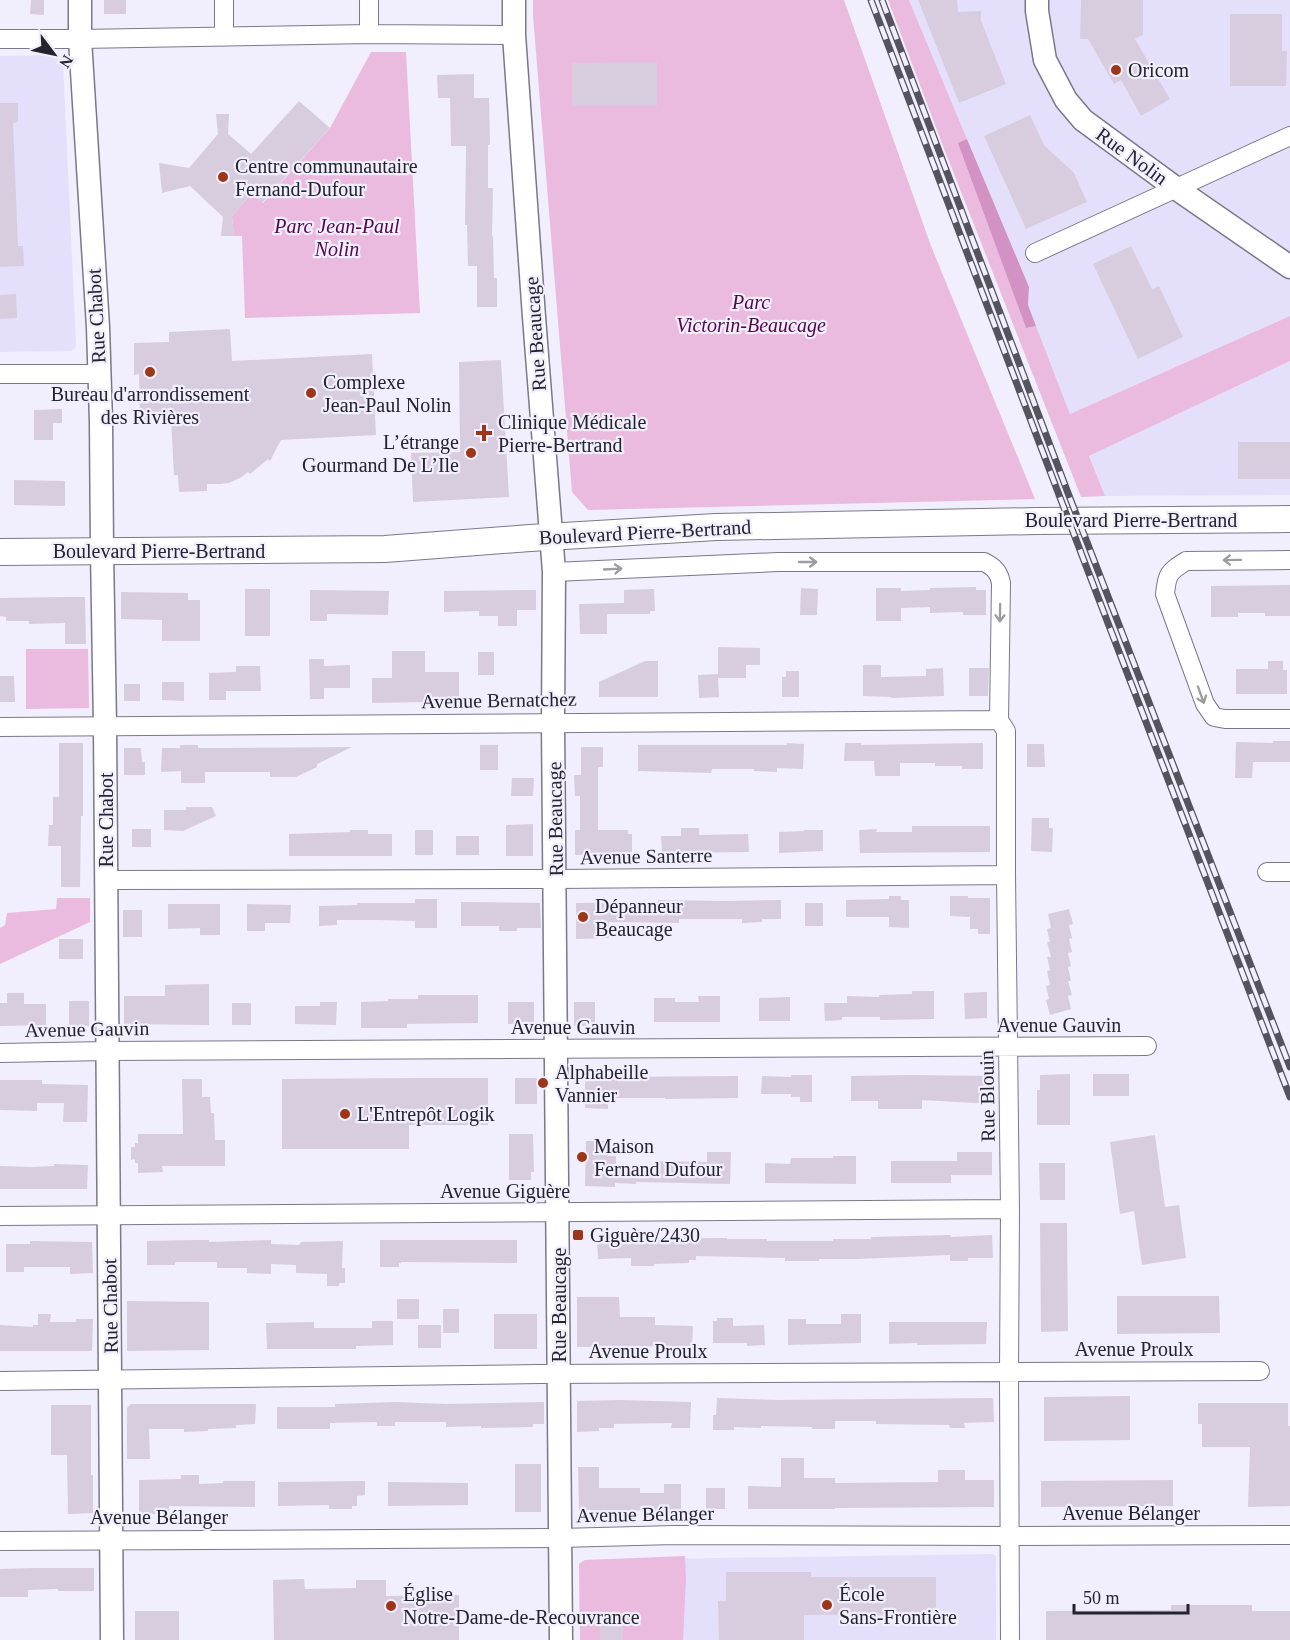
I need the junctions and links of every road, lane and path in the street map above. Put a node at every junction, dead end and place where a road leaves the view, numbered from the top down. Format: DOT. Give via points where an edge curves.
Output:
graph roads {
  1 [pos="80,0"];
  2 [pos="224,0"];
  3 [pos="369,0"];
  4 [pos="514,0"];
  5 [pos="1037,0"];
  6 [pos="369,34"];
  7 [pos="514,35"];
  8 [pos="224,37"];
  9 [pos="0,39"];
  10 [pos="80,39"];
  11 [pos="1290,136"];
  12 [pos="1177,189"];
  13 [pos="1035,253"];
  14 [pos="1290,267"];
  15 [pos="0,374"];
  16 [pos="99,374"];
  17 [pos="1290,519"];
  18 [pos="552,537"];
  19 [pos="102,551"];
  20 [pos="0,552"];
  21 [pos="1290,560"];
  22 [pos="984,562"];
  23 [pos="554,572"];
  24 [pos="1290,719"];
  25 [pos="999,720"];
  26 [pos="554,722"];
  27 [pos="105,726"];
  28 [pos="0,727"];
  29 [pos="1267,872"];
  30 [pos="1290,872"];
  31 [pos="1006,874"];
  32 [pos="556,879"];
  33 [pos="106,880"];
  34 [pos="1147,1046"];
  35 [pos="1009,1047"];
  36 [pos="107,1050"];
  37 [pos="556,1050"];
  38 [pos="0,1053"];
  39 [pos="1010,1209"];
  40 [pos="558,1213"];
  41 [pos="0,1216"];
  42 [pos="108,1216"];
  43 [pos="1260,1371"];
  44 [pos="1009,1372"];
  45 [pos="559,1374"];
  46 [pos="111,1380"];
  47 [pos="0,1381"];
  48 [pos="1290,1535"];
  49 [pos="1010,1536"];
  50 [pos="560,1538"];
  51 [pos="112,1540"];
  52 [pos="0,1541"];
  53 [pos="112,1640"];
  54 [pos="561,1640"];
  55 [pos="1010,1640"];
  1 -- 10 [label="street, Rue Chabot"];
  2 -- 8 [label="street"];
  3 -- 6 [label="street"];
  4 -- 7 [label="street, Rue Beaucage"];
  5 -- 12 [label="street, Rue Nolin" via="1045,60 1066,100 1083,120"];
  6 -- 7 [label="street"];
  6 -- 8 [label="street"];
  7 -- 18 [label="street, Rue Beaucage"];
  8 -- 10 [label="street"];
  9 -- 10 [label="street"];
  10 -- 16 [label="street, Rue Chabot"];
  11 -- 12 [label="street"];
  12 -- 13 [label="street"];
  12 -- 14 [label="street, Rue Nolin"];
  15 -- 16 [label="street"];
  16 -- 19 [label="street, Rue Chabot"];
  17 -- 18 [label="main road, Boulevard Pierre-Bertrand" via="716,527"];
  18 -- 19 [label="main road, Boulevard Pierre-Bertrand" via="385,549"];
  18 -- 23 [label="street, Rue Beaucage"];
  19 -- 20 [label="main road, Boulevard Pierre-Bertrand"];
  19 -- 27 [label="street, Rue Chabot"];
  21 -- 24 [label="street, Boulevard Pierre-Bertrand, one-way" via="1186,561 1166,578 1165,594 1205,704 1214,717"];
  23 -- 22 [label="street, Boulevard Pierre-Bertrand, one-way" via="778,562"];
  22 -- 25 [label="street, Rue Blouin, one-way" via="999,574 1000,583"];
  23 -- 26 [label="street, Rue Beaucage"];
  25 -- 26 [label="street, Avenue Bernatchez"];
  25 -- 31 [label="street, Rue Blouin" via="1006,731"];
  26 -- 27 [label="street, Avenue Bernatchez"];
  26 -- 32 [label="street, Rue Beaucage"];
  27 -- 28 [label="street, Avenue Bernatchez"];
  27 -- 33 [label="street, Rue Chabot"];
  29 -- 30 [label="street"];
  31 -- 32 [label="street, Avenue Santerre"];
  31 -- 35 [label="street, Rue Blouin"];
  32 -- 33 [label="street, Avenue Santerre"];
  32 -- 37 [label="street, Rue Beaucage"];
  33 -- 36 [label="street, Rue Chabot"];
  34 -- 35 [label="street, Avenue Gauvin"];
  35 -- 37 [label="street, Avenue Gauvin"];
  35 -- 39 [label="street, Rue Blouin"];
  36 -- 37 [label="street, Avenue Gauvin"];
  36 -- 38 [label="street, Avenue Gauvin"];
  36 -- 42 [label="street, Rue Chabot"];
  37 -- 40 [label="street, Rue Beaucage"];
  39 -- 40 [label="street, Avenue Giguère"];
  39 -- 44 [label="street, Rue Blouin"];
  40 -- 42 [label="street, Avenue Giguère"];
  40 -- 45 [label="street, Rue Beaucage"];
  41 -- 42 [label="street, Avenue Giguère"];
  42 -- 46 [label="street, Rue Chabot"];
  43 -- 44 [label="street, Avenue Proulx"];
  44 -- 45 [label="street, Avenue Proulx"];
  44 -- 49 [label="street, Rue Blouin"];
  45 -- 46 [label="street, Avenue Proulx"];
  45 -- 50 [label="street, Rue Beaucage"];
  46 -- 47 [label="street, Avenue Proulx"];
  46 -- 51 [label="street, Rue Chabot"];
  48 -- 49 [label="street, Avenue Bélanger"];
  49 -- 50 [label="street, Avenue Bélanger"];
  49 -- 55 [label="street, Rue Blouin"];
  50 -- 51 [label="street, Avenue Bélanger"];
  50 -- 54 [label="street, Rue Beaucage"];
  51 -- 52 [label="street, Avenue Bélanger"];
  51 -- 53 [label="street, Rue Chabot"];
}
